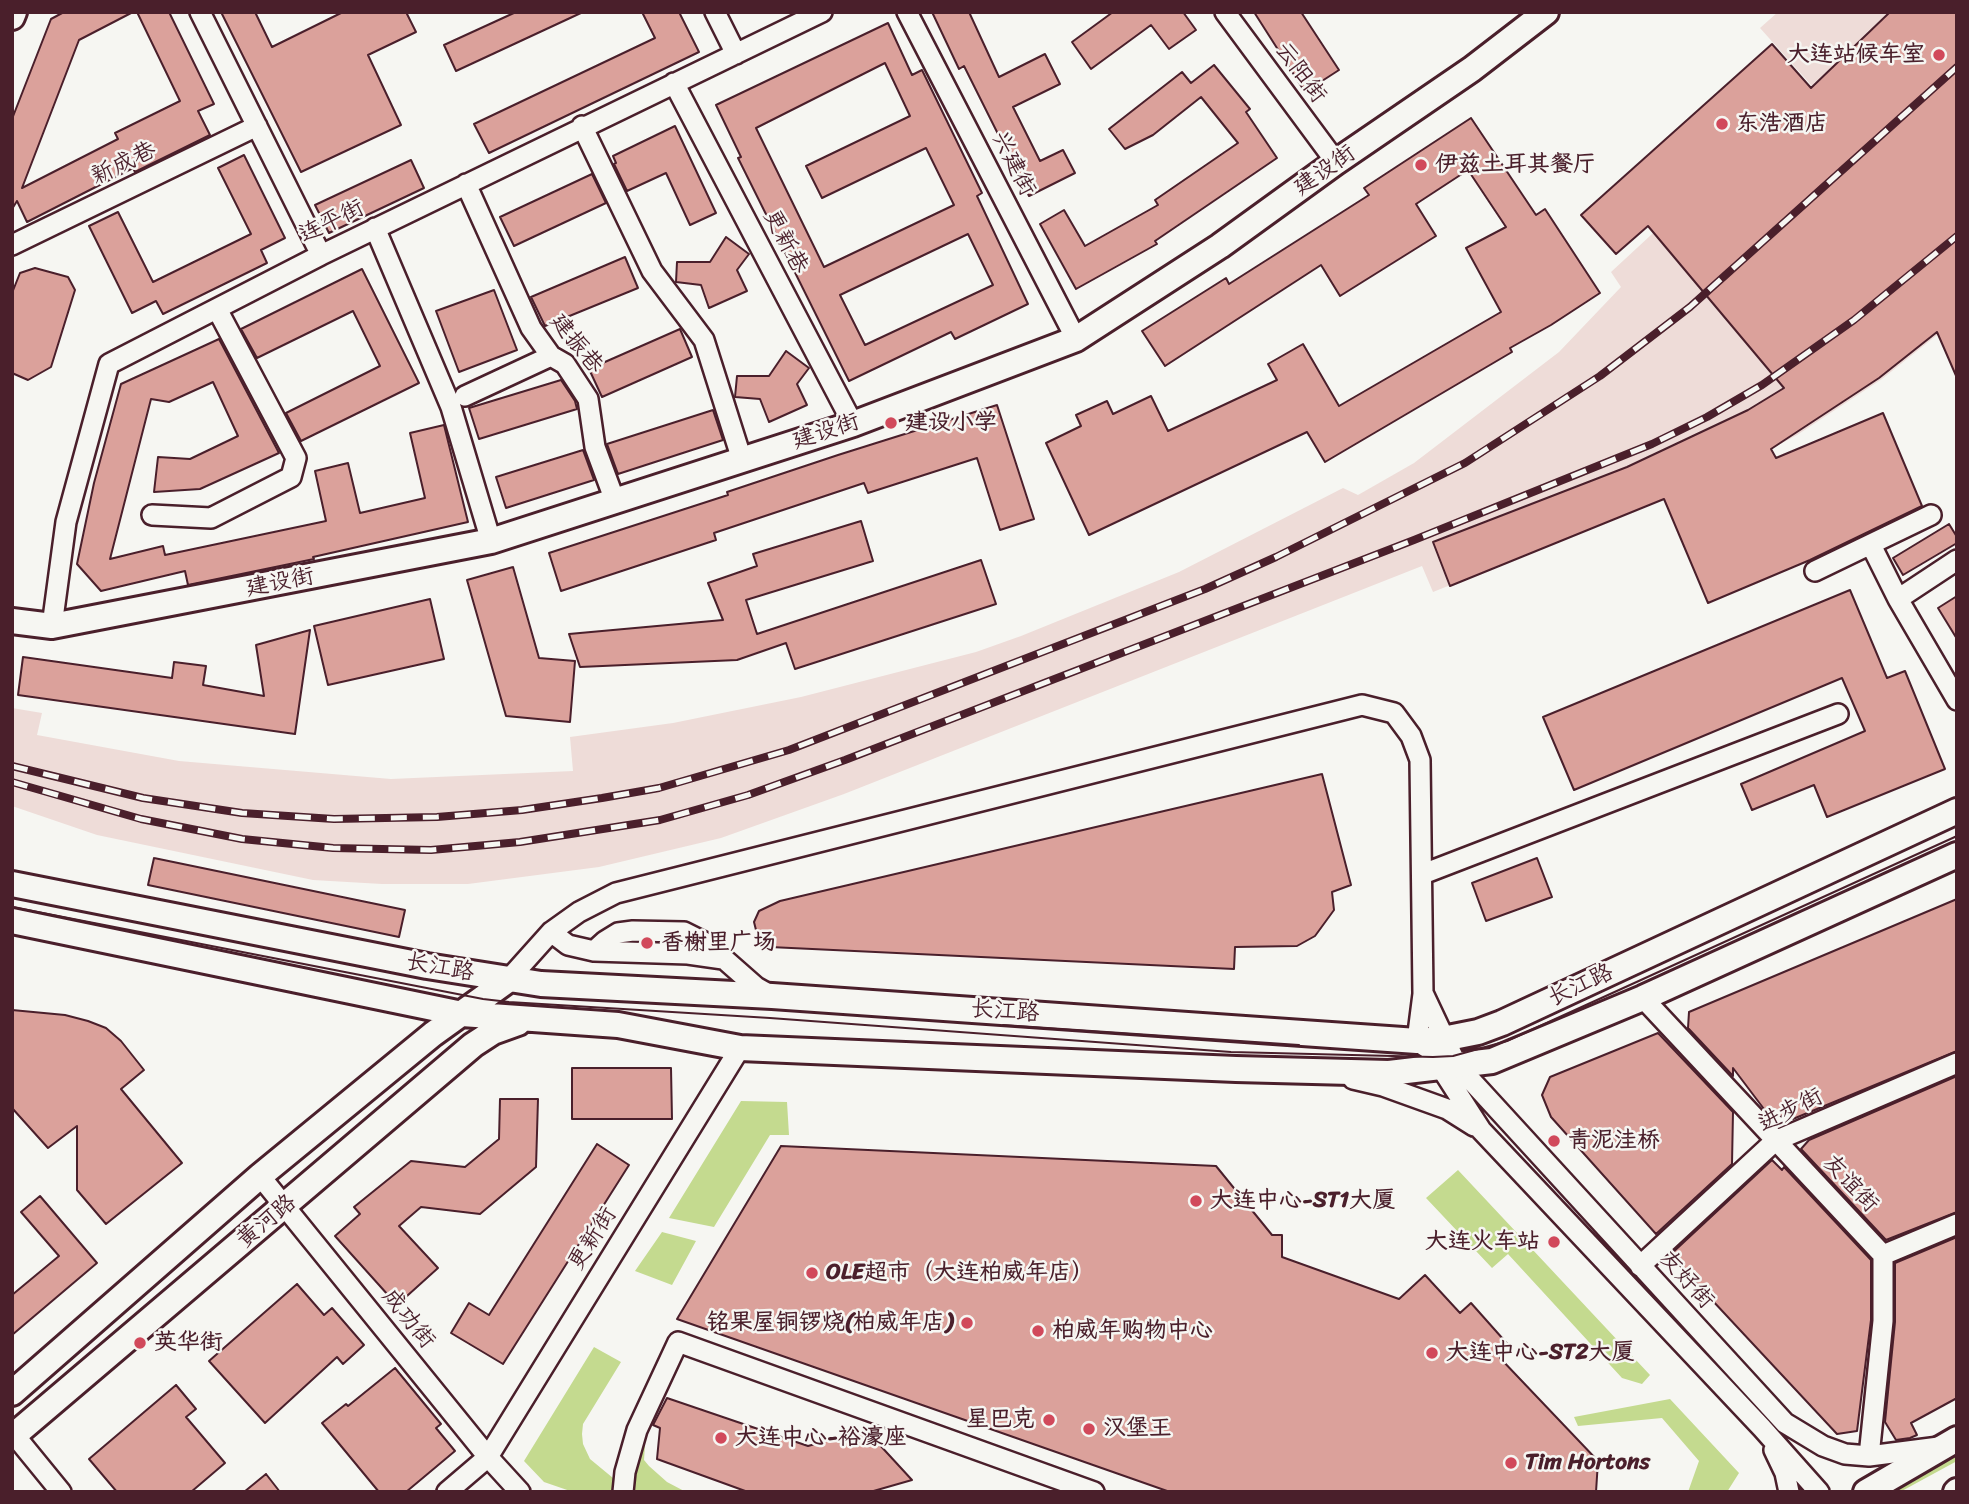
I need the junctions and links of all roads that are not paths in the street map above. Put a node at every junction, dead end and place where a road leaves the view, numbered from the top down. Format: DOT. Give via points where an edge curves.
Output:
graph roads {
  1 [pos="15,12"];
  2 [pos="200,12"];
  3 [pos="715,12"];
  4 [pos="822,12"];
  5 [pos="907,12"];
  6 [pos="1225,12"];
  7 [pos="1546,12"];
  8 [pos="12,17"];
  9 [pos="737,54"];
  10 [pos="674,83"];
  11 [pos="257,127"];
  12 [pos="582,127"];
  13 [pos="1336,162"];
  14 [pos="466,184"];
  15 [pos="375,228"];
  16 [pos="12,245"];
  17 [pos="320,255"];
  18 [pos="217,309"];
  19 [pos="1076,339"];
  20 [pos="551,356"];
  21 [pos="465,396"];
  22 [pos="853,424"];
  23 [pos="742,460"];
  24 [pos="615,501"];
  25 [pos="152,515"];
  26 [pos="1931,515"];
  27 [pos="491,541"];
  28 [pos="1871,545"];
  29 [pos="1957,560"];
  30 [pos="1815,571"];
  31 [pos="1898,599"];
  32 [pos="12,621"];
  33 [pos="52,626"];
  34 [pos="1957,700"];
  35 [pos="1838,714"];
  36 [pos="1957,810"];
  37 [pos="1957,855"];
  38 [pos="1423,874"];
  39 [pos="12,884"];
  40 [pos="12,921"];
  41 [pos="551,932"];
  42 [pos="508,980"];
  43 [pos="1423,994"];
  44 [pos="772,996"];
  45 [pos="1643,998"];
  46 [pos="462,1014"];
  47 [pos="529,1020"];
  48 [pos="1443,1039"];
  49 [pos="1417,1041"];
  50 [pos="740,1048"];
  51 [pos="1957,1063"];
  52 [pos="1449,1067"];
  53 [pos="1328,1073"];
  54 [pos="1481,1130"];
  55 [pos="1776,1141"];
  56 [pos="260,1176"];
  57 [pos="285,1207"];
  58 [pos="1957,1224"];
  59 [pos="1883,1255"];
  60 [pos="1640,1266"];
  61 [pos="12,1393"];
  62 [pos="1762,1428"];
  63 [pos="13,1435"];
  64 [pos="1952,1443"];
  65 [pos="1869,1456"];
  66 [pos="488,1457"];
  67 [pos="522,1490"];
  68 [pos="61,1492"];
  69 [pos="447,1492"];
  70 [pos="623,1492"];
  71 [pos="1094,1492"];
  72 [pos="1789,1492"];
  73 [pos="1819,1492"];
  74 [pos="1866,1492"];
  1 -- 8 [label="main road"];
  2 -- 11 [label="street"];
  3 -- 9 [label="street"];
  4 -- 9 [label="street, 连平街"];
  5 -- 19 [label="street, 兴建街"];
  6 -- 13 [label="street, 云阳街"];
  7 -- 13 [label="main road, 建设街"];
  9 -- 10 [label="street, 连平街"];
  10 -- 12 [label="street, 连平街"];
  10 -- 22 [label="street, 更新巷"];
  11 -- 16 [label="street, 新成巷"];
  11 -- 17 [label="street"];
  12 -- 14 [label="street, 连平街"];
  12 -- 23 [label="street" via="652,271 704,340"];
  13 -- 19 [label="main road, 建设街" via="1220,246"];
  14 -- 15 [label="street, 连平街"];
  14 -- 20 [label="street, 建振巷" via="531,328"];
  15 -- 17 [label="street, 连平街"];
  15 -- 27 [label="street" via="451,407"];
  17 -- 18 [label="street, 连平街"];
  18 -- 25 [label="street" via="296,458 291,477 211,518"];
  18 -- 33 [label="street, 连平街" via="109,364 66,522"];
  19 -- 22 [label="main road, 建设街"];
  20 -- 21 [label="street"];
  20 -- 24 [label="street, 建振巷" via="565,364 588,399 596,447"];
  22 -- 23 [label="main road, 建设街"];
  23 -- 24 [label="main road, 建设街"];
  24 -- 27 [label="main road, 建设街"];
  26 -- 28 [label="street"];
  27 -- 33 [label="main road, 建设街"];
  28 -- 30 [label="street"];
  28 -- 31 [label="street"];
  29 -- 31 [label="street"];
  31 -- 34 [label="street"];
  32 -- 33 [label="main road, 建设街"];
  35 -- 38 [label="street"];
  36 -- 48 [label="main road, 长江路" via="1502,1023"];
  37 -- 45 [label="main road, 长江路"];
  38 -- 41 [label="street" via="1420,760 1394,713 1362,705 616,893"];
  38 -- 43 [label="street"];
  39 -- 42 [label="main road, 长江路"];
  40 -- 46 [label="main road, 长江路"];
  41 -- 42 [label="street"];
  41 -- 44 [label="street" via="568,945 594,951 725,959"];
  42 -- 44 [label="main road, 长江路"];
  42 -- 46 [label="main road, 黄河路"];
  43 -- 48 [label="street, 友好街"];
  43 -- 49 [label="street"];
  44 -- 49 [label="main road, 长江路"];
  45 -- 52 [label="main road, 长江路" via="1492,1061"];
  45 -- 55 [label="street, 友谊街"];
  46 -- 47 [label="main road, 长江路"];
  46 -- 56 [label="main road, 黄河路"];
  47 -- 50 [label="main road, 长江路" via="618,1025"];
  47 -- 57 [label="main road, 黄河路" via="472,1045"];
  48 -- 49 [label="main road, 长江路"];
  48 -- 52 [label="street, 友好街"];
  49 -- 52 [label="street, 友好街"];
  50 -- 53 [label="main road, 长江路"];
  50 -- 66 [label="street, 更新街"];
  51 -- 55 [label="street, 进步街"];
  52 -- 53 [label="main road, 长江路"];
  52 -- 54 [label="street, 友好街"];
  52 -- 60 [label="street, 友好街"];
  53 -- 54 [label="street" via="1447,1109"];
  54 -- 62 [label="street, 友好街"];
  55 -- 59 [label="street, 友谊街"];
  55 -- 60 [label="street, 进步街"];
  56 -- 57 [label="street, 成功街"];
  56 -- 61 [label="main road, 黄河路"];
  57 -- 63 [label="main road, 黄河路"];
  57 -- 66 [label="street, 成功街"];
  58 -- 59 [label="street"];
  59 -- 65 [label="street" via="1883,1321"];
  60 -- 65 [label="street, 友好街" via="1785,1423 1823,1446"];
  62 -- 72 [label="street" via="1785,1473"];
  62 -- 73 [label="street, 友好街"];
  63 -- 68 [label="street"];
  64 -- 65 [label="street, 友好街"];
  64 -- 74 [label="main road"];
  66 -- 67 [label="street, 成功街"];
  66 -- 69 [label="street, 更新街"];
  70 -- 71 [label="street" via="637,1430 678,1342"];
}
